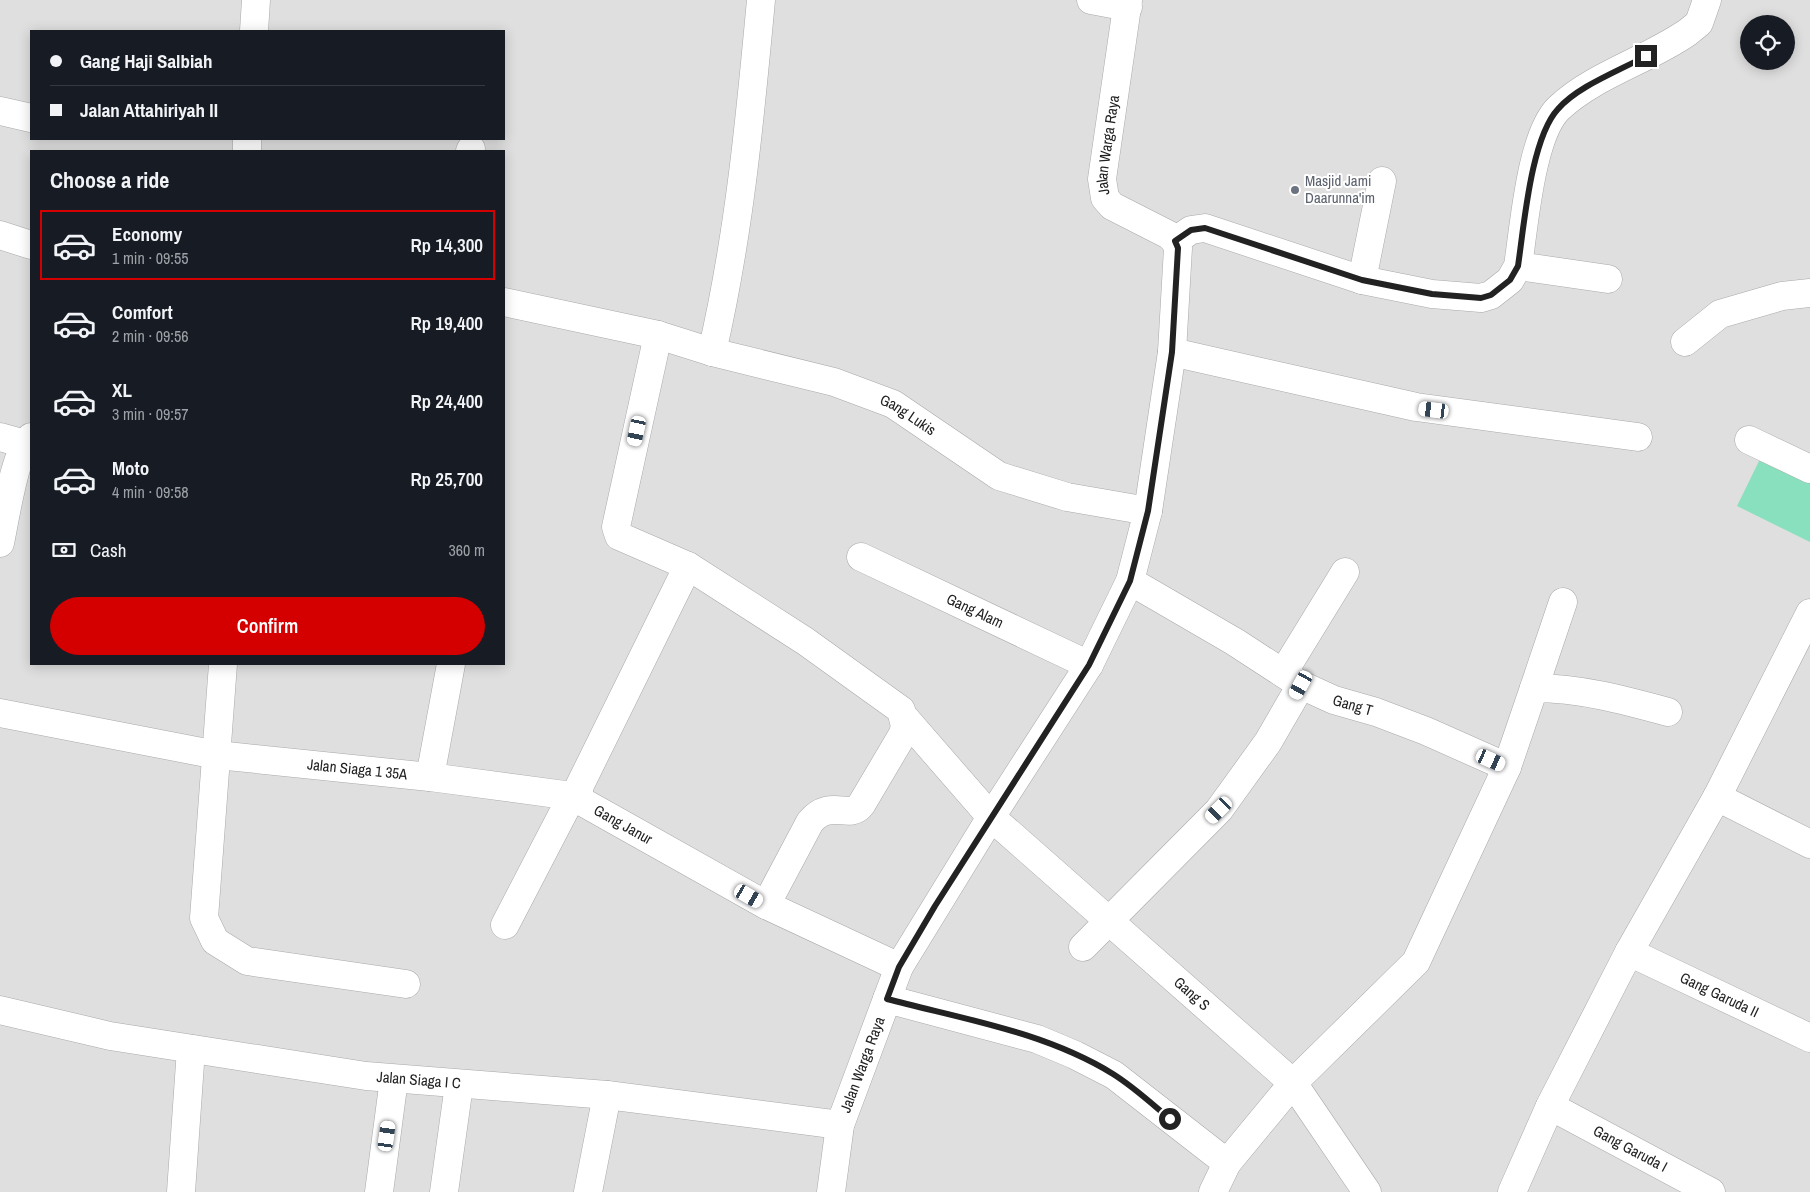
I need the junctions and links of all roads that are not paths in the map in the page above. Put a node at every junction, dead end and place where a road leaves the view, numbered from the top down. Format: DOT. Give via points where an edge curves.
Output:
graph roads {
  1 [pos="256,0"];
  2 [pos="761,0"];
  3 [pos="1091,0"];
  4 [pos="1707,0"];
  5 [pos="1128,3"];
  6 [pos="254,30"];
  7 [pos="0,111"];
  8 [pos="30,118"];
  9 [pos="1382,180"];
  10 [pos="0,235"];
  11 [pos="1175,241"];
  12 [pos="30,245"];
  13 [pos="1518,266"];
  14 [pos="1608,279"];
  15 [pos="1362,280"];
  16 [pos="1810,293"];
  17 [pos="505,302"];
  18 [pos="658,335"];
  19 [pos="1685,342"];
  20 [pos="712,352"];
  21 [pos="1172,352"];
  22 [pos="1638,436"];
  23 [pos="19,439"];
  24 [pos="1749,440"];
  25 [pos="1810,469"];
  26 [pos="1148,511"];
  27 [pos="3,515"];
  28 [pos="0,543"];
  29 [pos="861,557"];
  30 [pos="688,566"];
  31 [pos="1345,572"];
  32 [pos="1130,581"];
  33 [pos="1563,602"];
  34 [pos="1810,613"];
  35 [pos="1803,645"];
  36 [pos="223,665"];
  37 [pos="451,665"];
  38 [pos="1089,665"];
  39 [pos="1292,679"];
  40 [pos="1534,688"];
  41 [pos="1668,712"];
  42 [pos="0,713"];
  43 [pos="904,717"];
  44 [pos="217,755"];
  45 [pos="1507,767"];
  46 [pos="430,777"];
  47 [pos="1717,797"];
  48 [pos="991,817"];
  49 [pos="1810,844"];
  50 [pos="766,906"];
  51 [pos="1109,920"];
  52 [pos="504,925"];
  53 [pos="1083,947"];
  54 [pos="1629,952"];
  55 [pos="899,967"];
  56 [pos="406,984"];
  57 [pos="887,999"];
  58 [pos="0,1010"];
  59 [pos="1810,1038"];
  60 [pos="191,1049"];
  61 [pos="394,1079"];
  62 [pos="1293,1083"];
  63 [pos="459,1085"];
  64 [pos="607,1095"];
  65 [pos="1550,1106"];
  66 [pos="840,1125"];
  67 [pos="1227,1163"];
  68 [pos="1360,1188"];
  69 [pos="181,1192"];
  70 [pos="379,1192"];
  71 [pos="444,1192"];
  72 [pos="588,1192"];
  73 [pos="831,1192"];
  74 [pos="1213,1192"];
  75 [pos="1512,1192"];
  76 [pos="1711,1192"];
  1 -- 6 [label="street"];
  2 -- 20 [label="street" via="739,212 727,288"];
  3 -- 5 [label="street"];
  4 -- 13 [label="street" via="1699,23 1688,32 1580,92 1558,109 1539,146"];
  5 -- 11 [label="street, Jalan Warga Raya" via="1102,190 1112,206"];
  7 -- 8 [label="street"];
  9 -- 15 [label="street"];
  10 -- 12 [label="street"];
  11 -- 15 [label="street" via="1191,230 1218,230"];
  11 -- 21 [label="street, Jalan Warga Raya" via="1178,248"];
  13 -- 14 [label="street"];
  13 -- 15 [label="street" via="1500,289 1481,298 1432,294"];
  16 -- 19 [label="street" via="1782,296 1720,314"];
  17 -- 18 [label="street, Gang Lukis"];
  18 -- 20 [label="street, Gang Lukis"];
  18 -- 30 [label="street, Gang S" via="616,527 622,538"];
  20 -- 26 [label="street, Gang Lukis" via="834,382 893,404 999,476 1067,497"];
  21 -- 22 [label="street" via="1416,407"];
  21 -- 26 [label="street, Jalan Warga Raya"];
  23 -- 27 [label="street" via="19,457"];
  24 -- 25 [label="street"];
  26 -- 32 [label="street, Jalan Warga Raya"];
  27 -- 28 [label="street"];
  29 -- 38 [label="street, Gang Alam"];
  30 -- 43 [label="street, Gang S" via="805,641 901,710"];
  30 -- 50 [label="street, Gang Janur" via="578,787 579,800"];
  31 -- 39 [label="street"];
  32 -- 38 [label="street, Jalan Warga Raya"];
  32 -- 39 [label="street, Gang T"];
  33 -- 40 [label="street"];
  34 -- 35 [label="street"];
  35 -- 47 [label="street"];
  36 -- 44 [label="street"];
  37 -- 46 [label="street"];
  38 -- 48 [label="street, Jalan Warga Raya"];
  39 -- 45 [label="street, Gang T" via="1334,700 1426,731"];
  39 -- 51 [label="street" via="1268,742 1219,810"];
  40 -- 41 [label="street" via="1553,687 1601,695"];
  40 -- 45 [label="street"];
  42 -- 44 [label="street, Jalan Siaga 1 35A"];
  43 -- 48 [label="street, Gang S"];
  43 -- 50 [label="street" via="903,734 861,805 854,810 829,809 817,814"];
  44 -- 46 [label="street, Jalan Siaga 1 35A"];
  44 -- 56 [label="street" via="204,918 215,941 246,961"];
  45 -- 62 [label="street" via="1416,962"];
  46 -- 52 [label="street, Jalan Siaga 1 35A" via="572,796"];
  47 -- 49 [label="street"];
  47 -- 54 [label="street"];
  48 -- 51 [label="street, Gang S"];
  48 -- 55 [label="street, Jalan Warga Raya"];
  50 -- 55 [label="street, Gang Janur"];
  51 -- 53 [label="street"];
  51 -- 62 [label="street, Gang S"];
  54 -- 59 [label="street, Gang Garuda II"];
  54 -- 65 [label="street"];
  55 -- 57 [label="street, Jalan Warga Raya"];
  57 -- 66 [label="street, Jalan Warga Raya"];
  57 -- 67 [label="street" via="1018,1033 1075,1055 1114,1075"];
  58 -- 60 [label="street, Jalan Siaga I C" via="110,1036"];
  60 -- 61 [label="street, Jalan Siaga I C"];
  60 -- 69 [label="street"];
  61 -- 63 [label="street, Jalan Siaga I C"];
  61 -- 70 [label="street"];
  62 -- 67 [label="street"];
  62 -- 68 [label="street, Gang S"];
  63 -- 64 [label="street, Jalan Siaga I C"];
  63 -- 71 [label="street"];
  64 -- 66 [label="street, Jalan Siaga I C"];
  64 -- 72 [label="street"];
  65 -- 75 [label="street"];
  65 -- 76 [label="street, Gang Garuda I"];
  66 -- 73 [label="street, Jalan Warga Raya"];
  67 -- 74 [label="street"];
}
